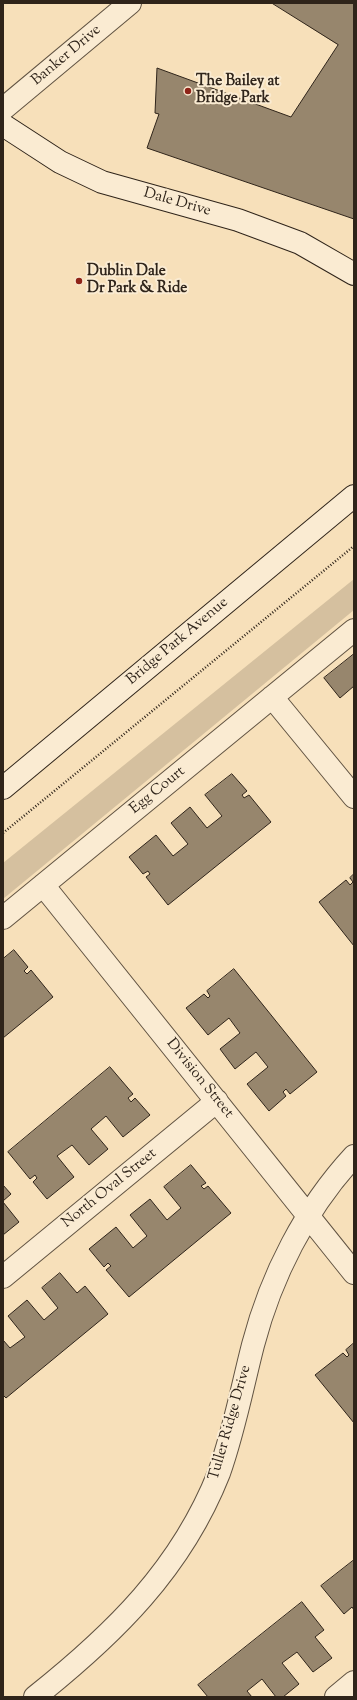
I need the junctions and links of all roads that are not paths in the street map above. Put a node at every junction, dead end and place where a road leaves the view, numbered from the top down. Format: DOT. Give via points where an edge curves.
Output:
graph roads {
  1 [pos="130,3"];
  2 [pos="3,109"];
  3 [pos="3,125"];
  4 [pos="354,274"];
  5 [pos="354,496"];
  6 [pos="354,630"];
  7 [pos="272,697"];
  8 [pos="3,788"];
  9 [pos="354,797"];
  10 [pos="43,885"];
  11 [pos="3,918"];
  12 [pos="217,1102"];
  13 [pos="354,1156"];
  14 [pos="309,1216"];
  15 [pos="354,1273"];
  16 [pos="3,1277"];
  17 [pos="354,1682"];
  18 [pos="35,1697"];
  19 [pos="336,1697"];
  1 -- 2 [label="street, Banker Drive"];
  3 -- 4 [label="street, Dale Drive" via="60,162 102,182 238,220 300,243"];
  5 -- 8 [label="street, Bridge Park Avenue"];
  6 -- 7 [label="street, Egg Court"];
  7 -- 9 [label="street"];
  7 -- 10 [label="street, Egg Court"];
  10 -- 11 [label="street, Egg Court"];
  10 -- 12 [label="street, Division Street"];
  12 -- 14 [label="street, Division Street"];
  12 -- 16 [label="street, North Oval Street"];
  13 -- 14 [label="street, Tuller Ridge Drive" via="322,1195"];
  14 -- 15 [label="street, Division Street"];
  14 -- 18 [label="street, Tuller Ridge Drive" via="282,1264 267,1300 225,1455 196,1522 176,1555 134,1609 88,1654"];
  17 -- 19 [label="street"];
}
